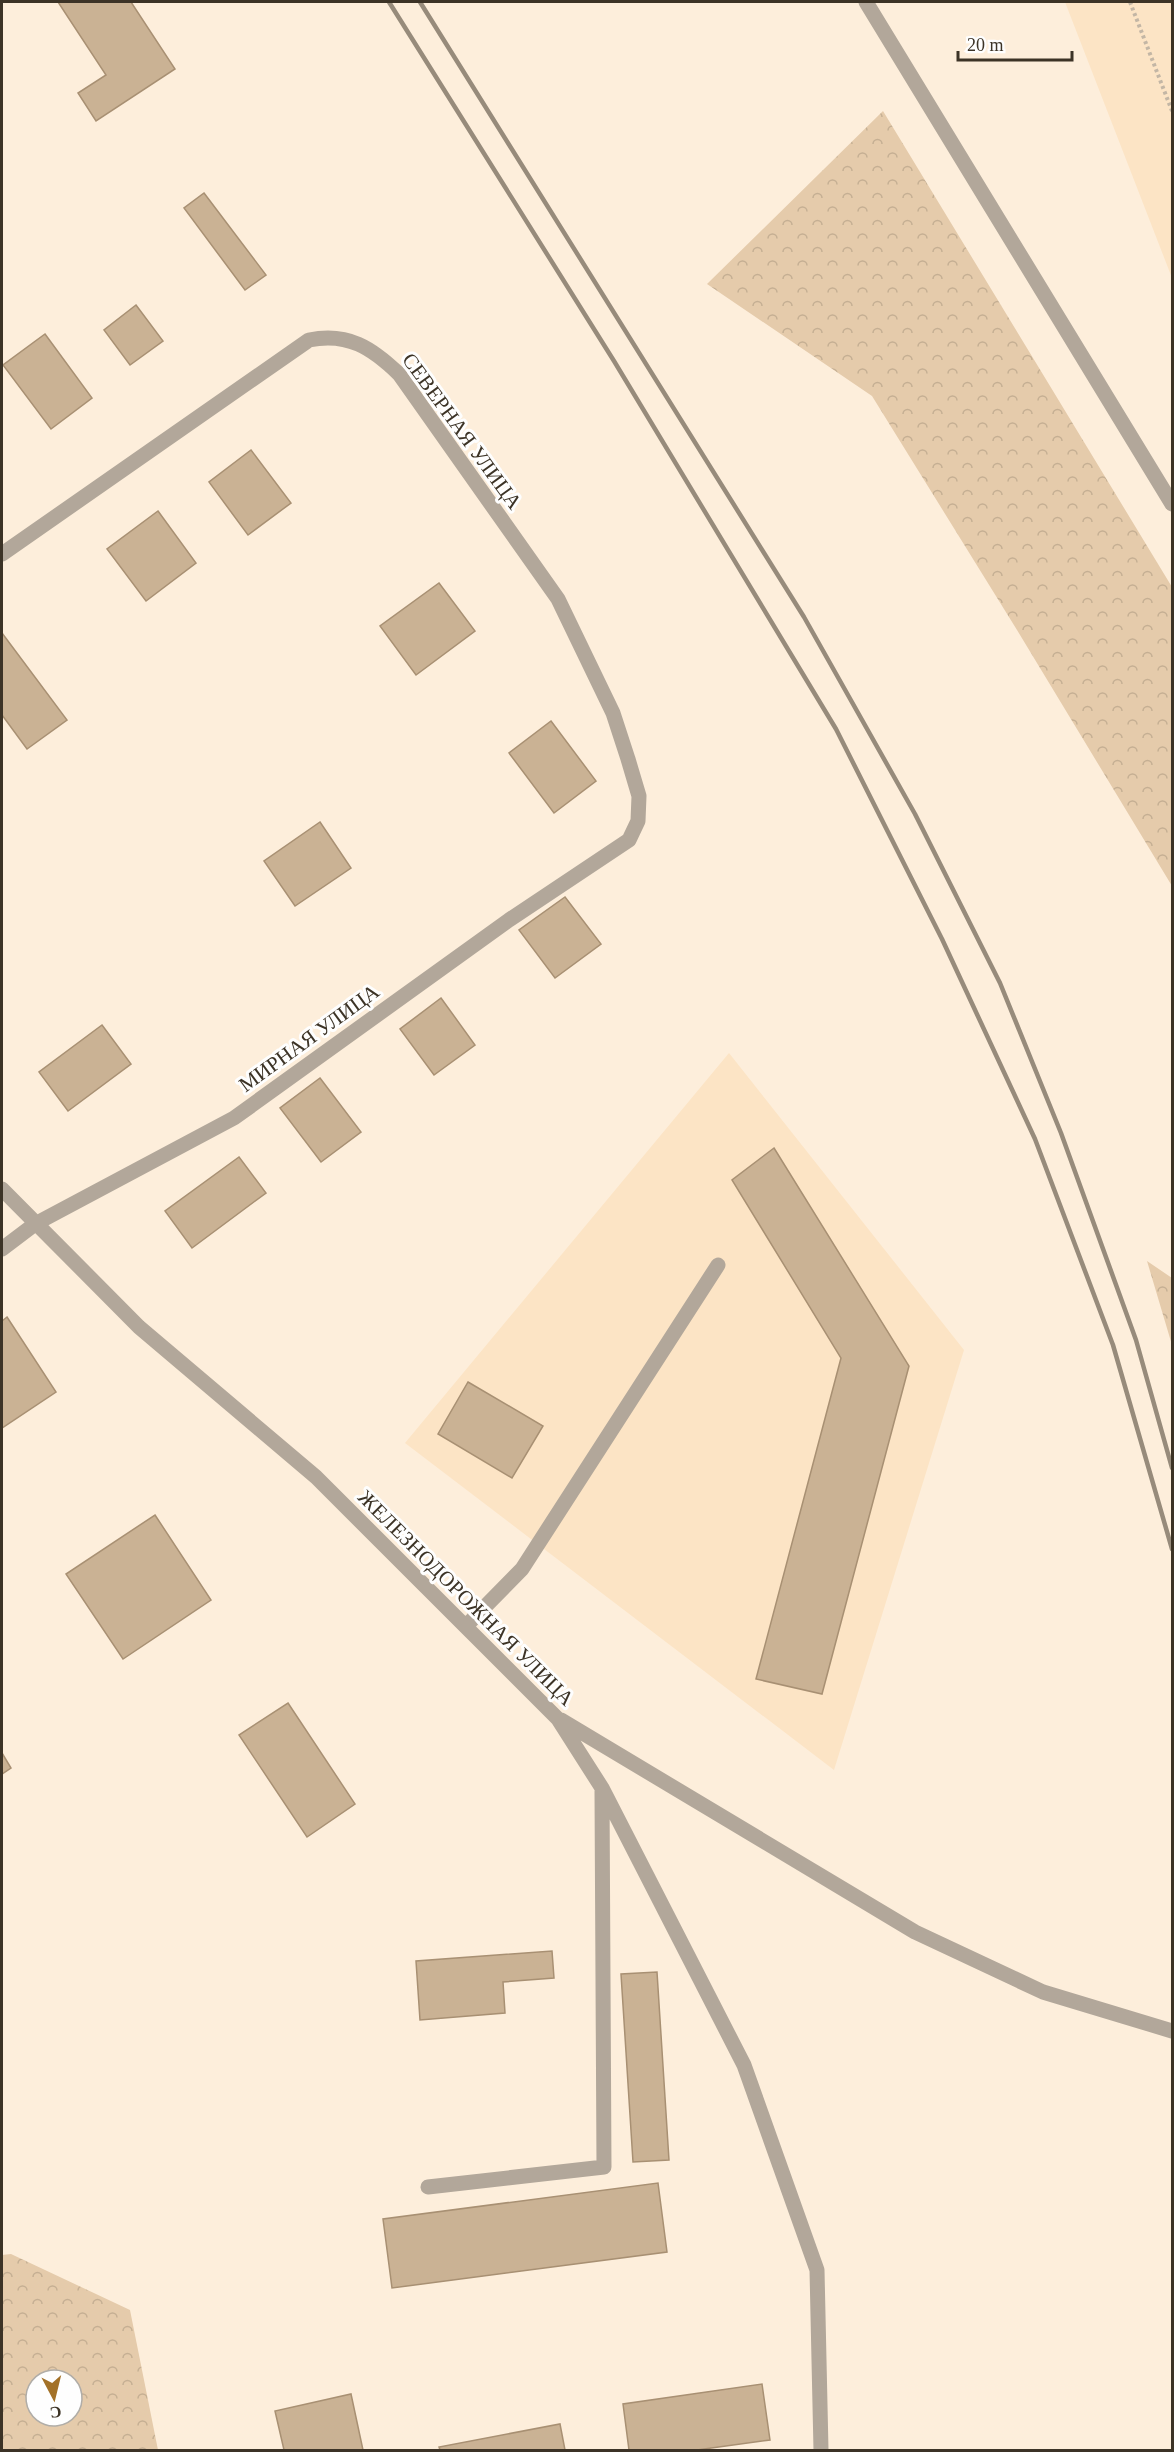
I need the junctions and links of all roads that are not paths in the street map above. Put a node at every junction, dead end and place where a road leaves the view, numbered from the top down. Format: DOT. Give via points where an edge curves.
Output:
graph roads {
  1 [pos="866,2"];
  2 [pos="1173,504"];
  3 [pos="2,554"];
  4 [pos="629,840"];
  5 [pos="2,1189"];
  6 [pos="35,1224"];
  7 [pos="2,1249"];
  8 [pos="718,1265"];
  9 [pos="466,1626"];
  10 [pos="558,1719"];
  11 [pos="602,1788"];
  12 [pos="1172,2031"];
  13 [pos="428,2187"];
  14 [pos="821,2451"];
  1 -- 2 [label="street"];
  3 -- 4 [label="street, СЕВЕРНАЯ УЛИЦА" via="309,340 324,337 370,348 399,374 558,599 613,712 639,796 638,821"];
  4 -- 6 [label="street, МИРНАЯ УЛИЦА" via="509,920 234,1118"];
  5 -- 6 [label="street, ЖЕЛЕЗНОДОРОЖНАЯ УЛИЦА"];
  6 -- 7 [label="street, МИРНАЯ УЛИЦА"];
  6 -- 9 [label="street, ЖЕЛЕЗНОДОРОЖНАЯ УЛИЦА" via="139,1327 316,1477"];
  8 -- 9 [label="street" via="522,1569"];
  9 -- 10 [label="street, ЖЕЛЕЗНОДОРОЖНАЯ УЛИЦА"];
  10 -- 11 [label="street, ЖЕЛЕЗНОДОРОЖНАЯ УЛИЦА"];
  10 -- 12 [label="street" via="915,1932 1043,1992"];
  11 -- 13 [label="street" via="604,2166"];
  11 -- 14 [label="street, ЖЕЛЕЗНОДОРОЖНАЯ УЛИЦА" via="744,2065 817,2270"];
}
